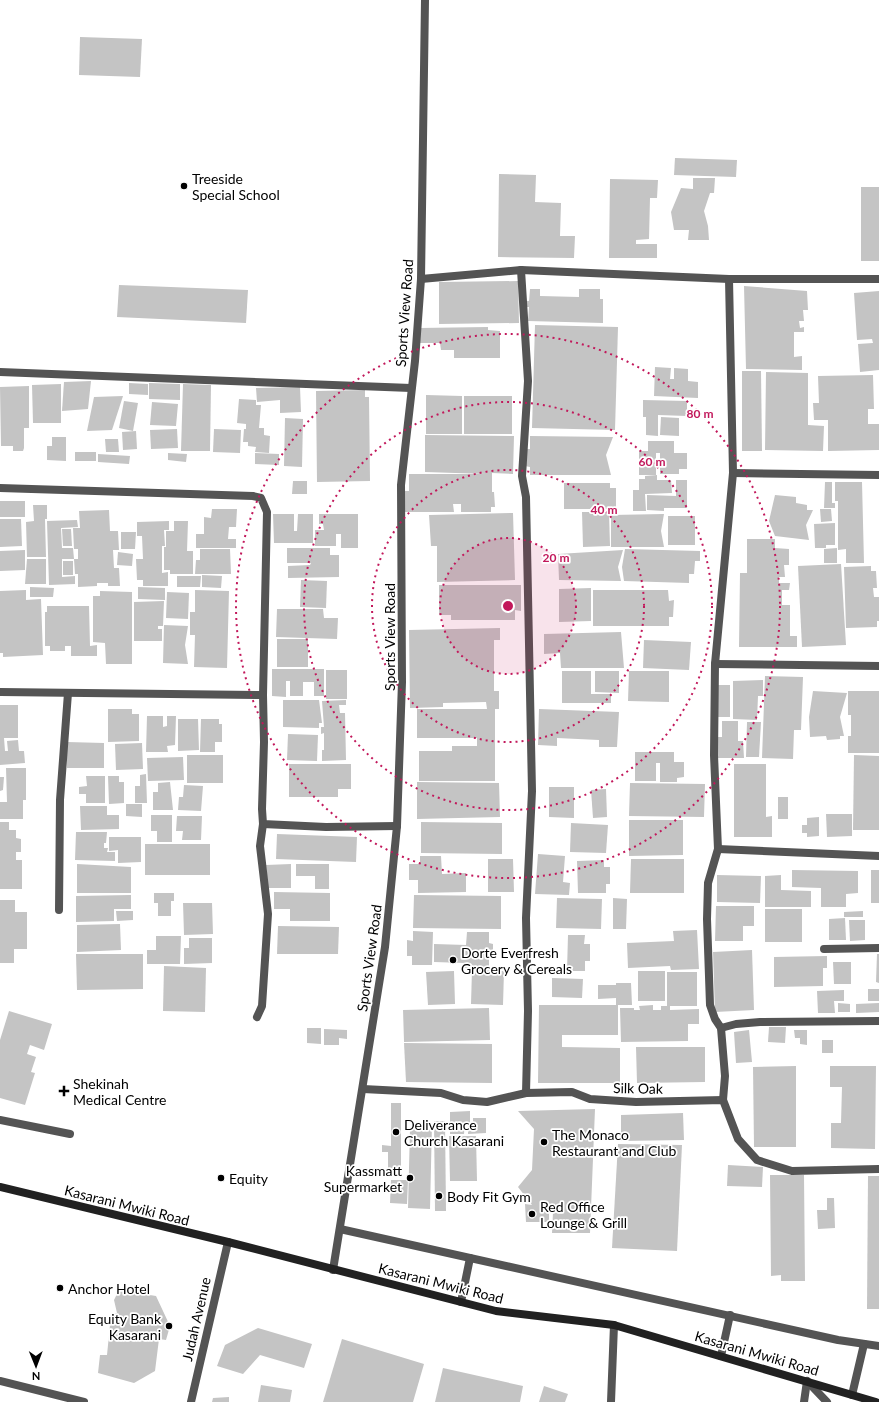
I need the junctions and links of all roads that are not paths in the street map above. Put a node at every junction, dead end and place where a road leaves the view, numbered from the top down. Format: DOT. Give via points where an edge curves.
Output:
graph roads {
  1 [pos="425,0"];
  2 [pos="521,270"];
  3 [pos="421,279"];
  4 [pos="729,279"];
  5 [pos="879,279"];
  6 [pos="0,372"];
  7 [pos="411,388"];
  8 [pos="733,473"];
  9 [pos="879,475"];
  10 [pos="0,488"];
  11 [pos="716,664"];
  12 [pos="879,666"];
  13 [pos="0,692"];
  14 [pos="68,693"];
  15 [pos="263,696"];
  16 [pos="263,824"];
  17 [pos="398,826"];
  18 [pos="718,849"];
  19 [pos="879,856"];
  20 [pos="59,910"];
  21 [pos="879,948"];
  22 [pos="824,949"];
  23 [pos="257,1017"];
  24 [pos="879,1021"];
  25 [pos="721,1028"];
  26 [pos="363,1089"];
  27 [pos="526,1093"];
  28 [pos="724,1100"];
  29 [pos="0,1120"];
  30 [pos="70,1134"];
  31 [pos="879,1169"];
  32 [pos="0,1187"];
  33 [pos="340,1229"];
  34 [pos="228,1242"];
  35 [pos="470,1258"];
  36 [pos="333,1270"];
  37 [pos="461,1302"];
  38 [pos="730,1315"];
  39 [pos="614,1325"];
  40 [pos="864,1344"];
  41 [pos="879,1346"];
  42 [pos="721,1356"];
  43 [pos="0,1381"];
  44 [pos="807,1381"];
  45 [pos="852,1395"];
  46 [pos="84,1402"];
  47 [pos="191,1402"];
  48 [pos="611,1402"];
  49 [pos="804,1402"];
  50 [pos="827,1402"];
  51 [pos="876,1402"];
  1 -- 3 [label="street, Sports View Road"];
  2 -- 3 [label="street"];
  2 -- 4 [label="street"];
  2 -- 27 [label="street" via="528,381 522,476 526,497 532,791 526,918"];
  3 -- 7 [label="street, Sports View Road"];
  4 -- 5 [label="street"];
  4 -- 8 [label="street"];
  6 -- 7 [label="street"];
  7 -- 17 [label="street, Sports View Road" via="401,485 402,682"];
  8 -- 9 [label="street"];
  8 -- 11 [label="street"];
  10 -- 15 [label="street" via="261,498 267,512"];
  11 -- 12 [label="street"];
  11 -- 18 [label="street" via="714,755"];
  13 -- 14 [label="street"];
  14 -- 15 [label="street"];
  14 -- 20 [label="street" via="60,800"];
  15 -- 16 [label="street"];
  16 -- 17 [label="street" via="326,827"];
  16 -- 23 [label="street" via="261,852 268,914 262,1006"];
  17 -- 26 [label="street, Sports View Road" via="385,947"];
  18 -- 19 [label="street"];
  18 -- 25 [label="street" via="708,883 707,919 710,1005"];
  21 -- 22 [label="street"];
  24 -- 25 [label="street" via="760,1022"];
  25 -- 28 [label="street"];
  26 -- 27 [label="street, Silk Oak" via="441,1093 463,1100 487,1102"];
  26 -- 33 [label="street, Sports View Road"];
  27 -- 28 [label="street, Silk Oak" via="572,1092 590,1099 636,1102"];
  28 -- 31 [label="street" via="738,1139 757,1160 792,1170"];
  29 -- 30 [label="street"];
  32 -- 34 [label="main road, Kasarani Mwiki Road"];
  33 -- 35 [label="street"];
  33 -- 36 [label="street, Sports View Road"];
  34 -- 36 [label="main road, Kasarani Mwiki Road"];
  34 -- 47 [label="street, Judah Avenue"];
  35 -- 37 [label="street"];
  35 -- 38 [label="street"];
  36 -- 37 [label="main road, Kasarani Mwiki Road"];
  37 -- 39 [label="main road, Kasarani Mwiki Road" via="496,1311"];
  38 -- 40 [label="street"];
  38 -- 42 [label="street"];
  39 -- 42 [label="main road, Kasarani Mwiki Road"];
  39 -- 48 [label="street"];
  40 -- 41 [label="street"];
  40 -- 45 [label="street"];
  42 -- 44 [label="main road, Kasarani Mwiki Road"];
  43 -- 46 [label="street"];
  44 -- 45 [label="main road, Kasarani Mwiki Road"];
  44 -- 49 [label="street"];
  44 -- 50 [label="street"];
  45 -- 51 [label="main road, Kasarani Mwiki Road"];
}
